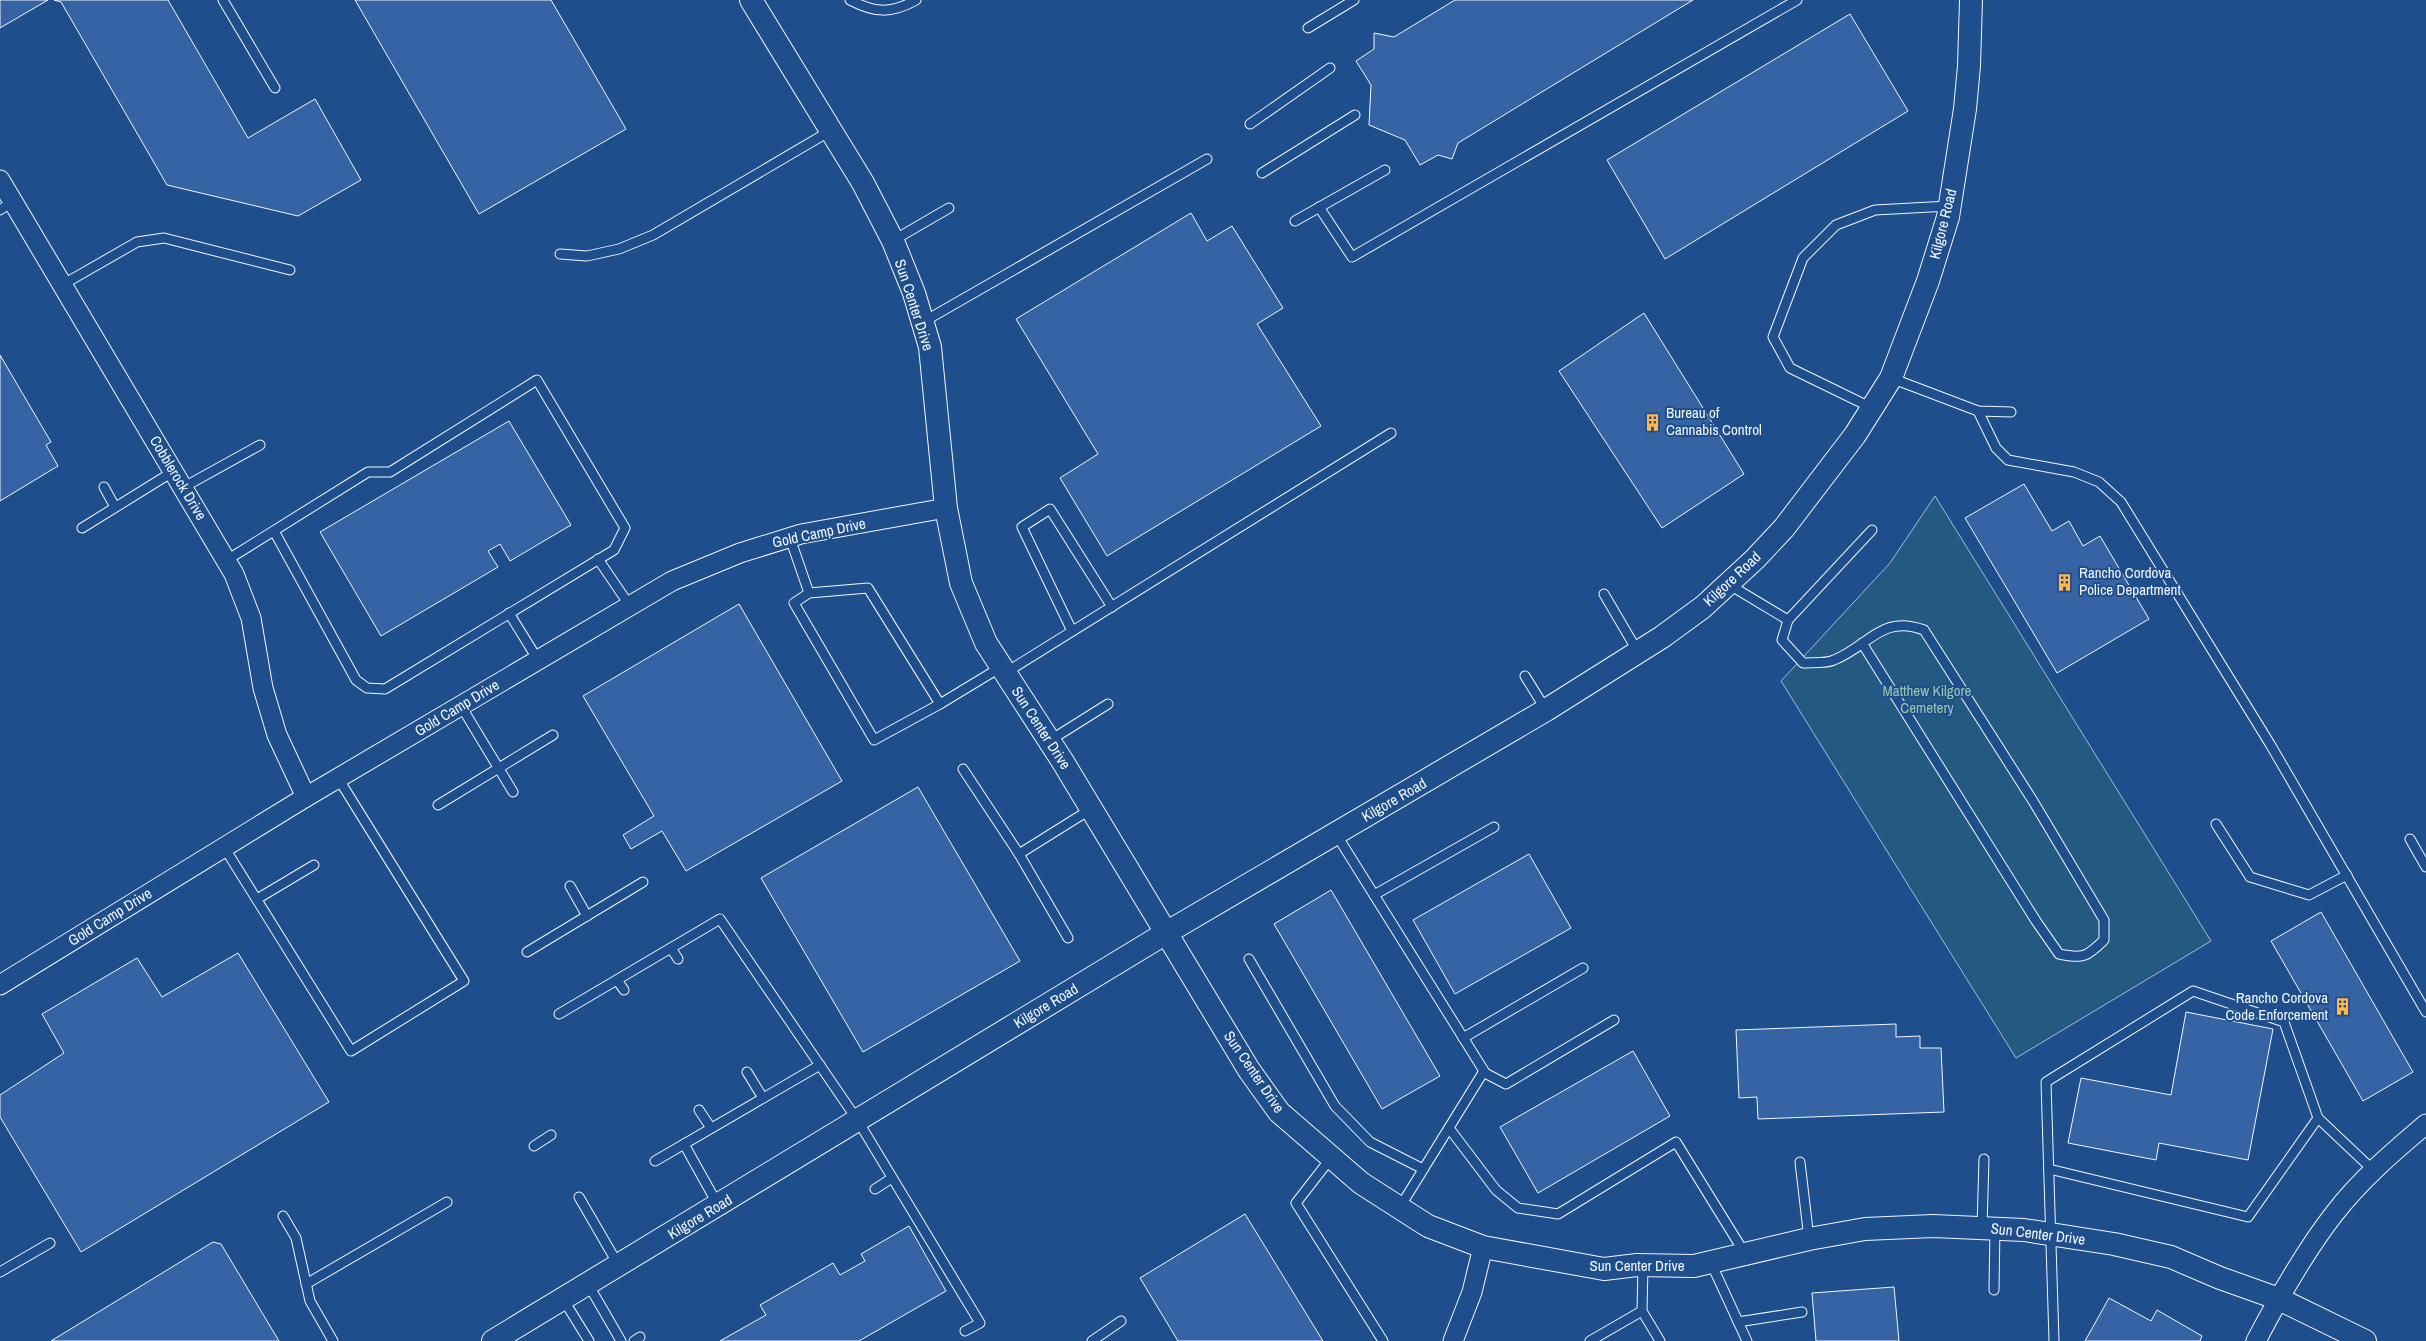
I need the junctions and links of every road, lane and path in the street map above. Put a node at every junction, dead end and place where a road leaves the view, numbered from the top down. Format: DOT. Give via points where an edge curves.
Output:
graph roads {
  1 [pos="223,0"];
  2 [pos="752,0"];
  3 [pos="850,0"];
  4 [pos="916,0"];
  5 [pos="1354,0"];
  6 [pos="1797,0"];
  7 [pos="1971,0"];
  8 [pos="1308,28"];
  9 [pos="1330,68"];
  10 [pos="275,88"];
  11 [pos="1355,115"];
  12 [pos="1250,124"];
  13 [pos="830,131"];
  14 [pos="1207,159"];
  15 [pos="1385,170"];
  16 [pos="1262,173"];
  17 [pos="0,180"];
  18 [pos="6,206"];
  19 [pos="1949,206"];
  20 [pos="1319,207"];
  21 [pos="949,208"];
  22 [pos="1295,221"];
  23 [pos="893,241"];
  24 [pos="560,254"];
  25 [pos="290,270"];
  26 [pos="62,285"];
  27 [pos="923,322"];
  28 [pos="1890,378"];
  29 [pos="1872,408"];
  30 [pos="1978,411"];
  31 [pos="2011,412"];
  32 [pos="1391,433"];
  33 [pos="260,445"];
  34 [pos="174,471"];
  35 [pos="104,487"];
  36 [pos="184,487"];
  37 [pos="115,507"];
  38 [pos="946,508"];
  39 [pos="82,528"];
  40 [pos="1872,530"];
  41 [pos="274,531"];
  42 [pos="790,538"];
  43 [pos="598,559"];
  44 [pos="227,560"];
  45 [pos="1728,584"];
  46 [pos="809,593"];
  47 [pos="1604,594"];
  48 [pos="630,606"];
  49 [pos="1112,607"];
  50 [pos="509,613"];
  51 [pos="1788,620"];
  52 [pos="1072,631"];
  53 [pos="1862,644"];
  54 [pos="1638,652"];
  55 [pos="538,660"];
  56 [pos="1003,670"];
  57 [pos="1525,676"];
  58 [pos="940,704"];
  59 [pos="1108,704"];
  60 [pos="461,706"];
  61 [pos="1546,710"];
  62 [pos="553,735"];
  63 [pos="1049,741"];
  64 [pos="498,768"];
  65 [pos="963,769"];
  66 [pos="338,778"];
  67 [pos="513,792"];
  68 [pos="306,797"];
  69 [pos="438,805"];
  70 [pos="1091,809"];
  71 [pos="2216,824"];
  72 [pos="1494,827"];
  73 [pos="1336,834"];
  74 [pos="2410,839"];
  75 [pos="224,847"];
  76 [pos="1019,854"];
  77 [pos="314,865"];
  78 [pos="2426,868"];
  79 [pos="2347,876"];
  80 [pos="642,882"];
  81 [pos="570,886"];
  82 [pos="1374,895"];
  83 [pos="256,899"];
  84 [pos="588,916"];
  85 [pos="1166,933"];
  86 [pos="1068,938"];
  87 [pos="671,948"];
  88 [pos="527,952"];
  89 [pos="678,959"];
  90 [pos="1249,959"];
  91 [pos="1583,968"];
  92 [pos="617,980"];
  93 [pos="0,985"];
  94 [pos="624,990"];
  95 [pos="2426,1012"];
  96 [pos="559,1014"];
  97 [pos="1614,1020"];
  98 [pos="1463,1038"];
  99 [pos="820,1065"];
  100 [pos="746,1072"];
  101 [pos="1483,1072"];
  102 [pos="763,1098"];
  103 [pos="699,1110"];
  104 [pos="2318,1118"];
  105 [pos="858,1121"];
  106 [pos="2426,1124"];
  107 [pos="711,1128"];
  108 [pos="1449,1128"];
  109 [pos="551,1135"];
  110 [pos="684,1144"];
  111 [pos="534,1146"];
  112 [pos="1331,1158"];
  113 [pos="1984,1159"];
  114 [pos="654,1161"];
  115 [pos="1800,1162"];
  116 [pos="1423,1169"];
  117 [pos="2049,1170"];
  118 [pos="2373,1170"];
  119 [pos="892,1178"];
  120 [pos="875,1189"];
  121 [pos="579,1197"];
  122 [pos="447,1202"];
  123 [pos="718,1205"];
  124 [pos="1400,1207"];
  125 [pos="283,1216"];
  126 [pos="1988,1228"];
  127 [pos="2051,1234"];
  128 [pos="1809,1239"];
  129 [pos="50,1243"];
  130 [pos="1483,1247"];
  131 [pos="1746,1255"];
  132 [pos="1711,1263"];
  133 [pos="1643,1265"];
  134 [pos="619,1266"];
  135 [pos="0,1272"];
  136 [pos="306,1284"];
  137 [pos="588,1284"];
  138 [pos="1994,1290"];
  139 [pos="562,1299"];
  140 [pos="2278,1299"];
  141 [pos="1642,1311"];
  142 [pos="1802,1312"];
  143 [pos="1121,1321"];
  144 [pos="1738,1322"];
  145 [pos="965,1331"];
  146 [pos="2341,1335"];
  147 [pos="333,1341"];
  148 [pos="493,1341"];
  149 [pos="589,1341"];
  150 [pos="621,1341"];
  151 [pos="1092,1341"];
  152 [pos="1383,1341"];
  153 [pos="1453,1341"];
  154 [pos="1590,1341"];
  155 [pos="1660,1341"];
  156 [pos="1747,1341"];
  157 [pos="2054,1341"];
  158 [pos="2256,1341"];
  159 [pos="2365,1341"];
  1 -- 10 [label="lane"];
  2 -- 13 [label="street, Sun Center Drive"];
  3 -- 4 [label="lane" via="881,11 900,9"];
  5 -- 8 [label="lane"];
  6 -- 20 [label="lane" via="1352,257"];
  7 -- 19 [label="street, Kilgore Road" via="1965,109"];
  9 -- 12 [label="lane"];
  11 -- 16 [label="lane"];
  13 -- 23 [label="street, Sun Center Drive" via="863,183"];
  13 -- 24 [label="lane" via="653,235 619,249 587,256"];
  14 -- 27 [label="lane"];
  15 -- 20 [label="lane"];
  17 -- 18 [label="street, Cobblerock Drive"];
  18 -- 26 [label="street, Cobblerock Drive"];
  19 -- 28 [label="street, Kilgore Road" via="1928,282"];
  19 -- 29 [label="lane" via="1875,210 1836,224 1802,258 1773,337 1790,368"];
  20 -- 22 [label="lane"];
  21 -- 23 [label="lane"];
  23 -- 27 [label="street, Sun Center Drive"];
  25 -- 26 [label="lane" via="164,238 138,242"];
  26 -- 34 [label="street, Cobblerock Drive"];
  27 -- 38 [label="street, Sun Center Drive" via="930,347"];
  28 -- 29 [label="street, Kilgore Road"];
  28 -- 30 [label="lane"];
  29 -- 45 [label="street, Kilgore Road" via="1824,478 1784,528"];
  30 -- 31 [label="lane"];
  30 -- 79 [label="lane" via="1996,448 2008,460 2074,472 2099,482 2120,502 2270,744"];
  32 -- 49 [label="lane"];
  33 -- 36 [label="lane"];
  34 -- 36 [label="street, Cobblerock Drive"];
  34 -- 37 [label="lane"];
  35 -- 37 [label="lane"];
  36 -- 44 [label="street, Cobblerock Drive"];
  37 -- 39 [label="lane"];
  38 -- 42 [label="street, Gold Camp Drive"];
  38 -- 56 [label="street, Sun Center Drive" via="961,582 986,642"];
  40 -- 51 [label="lane"];
  41 -- 43 [label="lane" via="368,472 390,472 536,380 625,528 614,550"];
  41 -- 44 [label="lane"];
  41 -- 50 [label="lane" via="356,680 367,688 384,689"];
  42 -- 46 [label="lane"];
  42 -- 48 [label="street, Gold Camp Drive" via="740,553 672,581"];
  43 -- 48 [label="lane"];
  43 -- 50 [label="lane"];
  44 -- 68 [label="street, Cobblerock Drive" via="251,618 277,735"];
  45 -- 51 [label="lane"];
  45 -- 54 [label="street, Kilgore Road"];
  46 -- 58 [label="lane" via="868,588"];
  46 -- 58 [label="lane" via="794,603 874,740"];
  47 -- 54 [label="lane"];
  48 -- 55 [label="street, Gold Camp Drive"];
  49 -- 52 [label="lane"];
  49 -- 52 [label="lane" via="1050,508 1022,526"];
  50 -- 55 [label="lane"];
  51 -- 53 [label="lane" via="1782,640 1803,663 1833,661"];
  52 -- 56 [label="lane"];
  53 -- 53 [label="lane" via="1893,625 1912,625 1924,630 2104,920 2104,940 2092,953 2079,958 2059,954"];
  54 -- 61 [label="street, Kilgore Road"];
  55 -- 60 [label="street, Gold Camp Drive"];
  56 -- 58 [label="lane"];
  56 -- 63 [label="street, Sun Center Drive"];
  57 -- 61 [label="lane"];
  59 -- 63 [label="lane"];
  60 -- 64 [label="lane"];
  60 -- 66 [label="street, Gold Camp Drive"];
  61 -- 73 [label="street, Kilgore Road"];
  62 -- 64 [label="lane"];
  63 -- 70 [label="street, Sun Center Drive"];
  64 -- 67 [label="lane"];
  64 -- 69 [label="lane"];
  65 -- 76 [label="lane"];
  66 -- 68 [label="street, Gold Camp Drive"];
  66 -- 83 [label="lane" via="464,981 351,1052"];
  68 -- 75 [label="street, Gold Camp Drive"];
  70 -- 76 [label="lane"];
  70 -- 85 [label="street, Sun Center Drive"];
  71 -- 79 [label="lane" via="2250,877 2310,895"];
  72 -- 82 [label="lane"];
  73 -- 82 [label="lane"];
  73 -- 85 [label="street, Kilgore Road"];
  74 -- 78 [label="lane"];
  75 -- 83 [label="lane"];
  75 -- 93 [label="street, Gold Camp Drive"];
  76 -- 86 [label="lane"];
  77 -- 83 [label="lane"];
  79 -- 95 [label="lane"];
  80 -- 84 [label="lane"];
  81 -- 84 [label="lane"];
  82 -- 98 [label="lane"];
  84 -- 88 [label="lane"];
  85 -- 105 [label="street, Kilgore Road"];
  85 -- 112 [label="street, Sun Center Drive" via="1278,1112"];
  87 -- 89 [label="lane"];
  87 -- 92 [label="lane"];
  87 -- 99 [label="lane" via="720,918"];
  90 -- 116 [label="lane" via="1335,1106 1370,1142"];
  91 -- 98 [label="lane"];
  92 -- 94 [label="lane"];
  92 -- 96 [label="lane"];
  97 -- 101 [label="lane" via="1506,1084"];
  98 -- 101 [label="lane"];
  99 -- 102 [label="lane"];
  99 -- 105 [label="lane"];
  100 -- 102 [label="lane"];
  101 -- 108 [label="lane"];
  102 -- 107 [label="lane"];
  103 -- 107 [label="lane"];
  104 -- 117 [label="lane" via="2248,1217"];
  104 -- 117 [label="lane" via="2284,1022 2193,991 2046,1082"];
  104 -- 118 [label="lane"];
  105 -- 119 [label="lane"];
  105 -- 123 [label="street, Kilgore Road"];
  106 -- 118 [label="street"];
  107 -- 110 [label="lane"];
  108 -- 116 [label="lane"];
  108 -- 131 [label="lane" via="1496,1190 1518,1208 1558,1214 1676,1142"];
  109 -- 111 [label="lane"];
  110 -- 114 [label="lane"];
  110 -- 123 [label="lane"];
  112 -- 124 [label="street, Sun Center Drive"];
  112 -- 152 [label="lane" via="1296,1202"];
  113 -- 126 [label="lane"];
  115 -- 128 [label="lane"];
  116 -- 124 [label="lane"];
  117 -- 127 [label="lane"];
  118 -- 140 [label="street" via="2333,1215"];
  119 -- 120 [label="lane"];
  119 -- 145 [label="lane" via="980,1323"];
  121 -- 134 [label="lane"];
  122 -- 136 [label="lane"];
  123 -- 134 [label="street, Kilgore Road"];
  124 -- 130 [label="street, Sun Center Drive" via="1428,1226"];
  125 -- 136 [label="lane" via="296,1238"];
  126 -- 127 [label="street, Sun Center Drive"];
  126 -- 128 [label="street, Sun Center Drive" via="1866,1229"];
  126 -- 138 [label="lane"];
  127 -- 140 [label="street, Sun Center Drive" via="2171,1257"];
  127 -- 157 [label="lane"];
  128 -- 131 [label="street, Sun Center Drive"];
  129 -- 135 [label="lane"];
  130 -- 133 [label="street, Sun Center Drive" via="1604,1269"];
  130 -- 153 [label="street" via="1472,1292"];
  131 -- 132 [label="street, Sun Center Drive"];
  132 -- 133 [label="street, Sun Center Drive"];
  132 -- 144 [label="lane"];
  133 -- 141 [label="lane"];
  134 -- 137 [label="street, Kilgore Road"];
  136 -- 147 [label="lane" via="310,1301"];
  137 -- 139 [label="street, Kilgore Road"];
  137 -- 150 [label="lane"];
  139 -- 148 [label="street, Kilgore Road"];
  139 -- 149 [label="lane"];
  140 -- 146 [label="street, Sun Center Drive"];
  140 -- 158 [label="street"];
  141 -- 154 [label="lane"];
  141 -- 155 [label="lane"];
  142 -- 144 [label="lane"];
  143 -- 151 [label="lane"];
  144 -- 156 [label="lane"];
  146 -- 159 [label="street, Sun Center Drive"];
}
